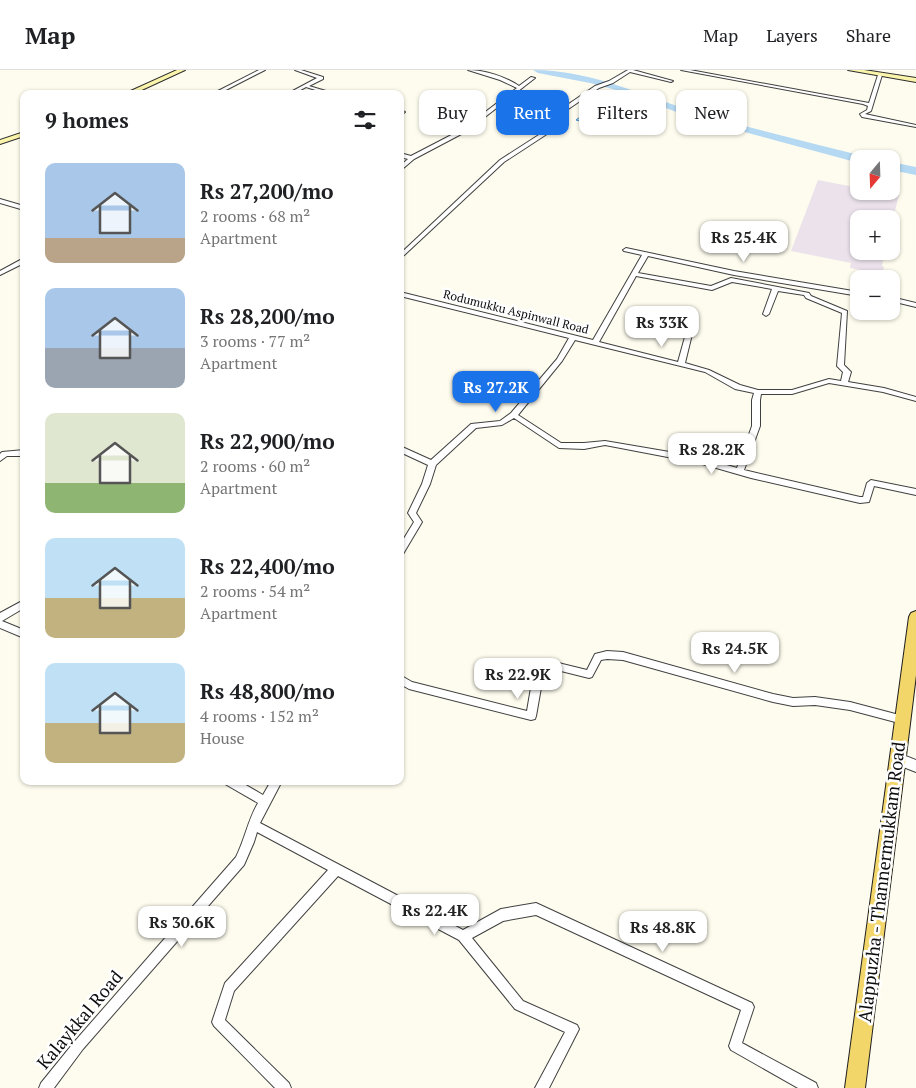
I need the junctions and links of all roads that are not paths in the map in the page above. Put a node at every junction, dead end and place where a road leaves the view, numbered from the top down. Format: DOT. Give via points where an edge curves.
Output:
graph roads {
  1 [pos="263,70"];
  2 [pos="296,70"];
  3 [pos="470,70"];
  4 [pos="631,70"];
  5 [pos="683,70"];
  6 [pos="851,70"];
  7 [pos="177,71"];
  8 [pos="880,75"];
  9 [pos="533,78"];
  10 [pos="671,80"];
  11 [pos="916,80"];
  12 [pos="306,86"];
  13 [pos="519,88"];
  14 [pos="136,90"];
  15 [pos="222,90"];
  16 [pos="298,90"];
  17 [pos="320,90"];
  18 [pos="871,105"];
  19 [pos="916,126"];
  20 [pos="20,135"];
  21 [pos="0,142"];
  22 [pos="404,155"];
  23 [pos="412,158"];
  24 [pos="404,165"];
  25 [pos="0,201"];
  26 [pos="20,207"];
  27 [pos="626,250"];
  28 [pos="404,253"];
  29 [pos="646,254"];
  30 [pos="20,262"];
  31 [pos="0,273"];
  32 [pos="635,274"];
  33 [pos="776,288"];
  34 [pos="850,292"];
  35 [pos="404,295"];
  36 [pos="900,302"];
  37 [pos="916,305"];
  38 [pos="766,314"];
  39 [pos="691,326"];
  40 [pos="573,338"];
  41 [pos="596,343"];
  42 [pos="681,364"];
  43 [pos="844,383"];
  44 [pos="758,392"];
  45 [pos="916,399"];
  46 [pos="514,416"];
  47 [pos="404,451"];
  48 [pos="20,453"];
  49 [pos="0,458"];
  50 [pos="432,464"];
  51 [pos="740,471"];
  52 [pos="916,492"];
  53 [pos="404,545"];
  54 [pos="20,606"];
  55 [pos="916,617"];
  56 [pos="0,618"];
  57 [pos="0,624"];
  58 [pos="20,632"];
  59 [pos="404,681"];
  60 [pos="903,720"];
  61 [pos="898,759"];
  62 [pos="916,766"];
  63 [pos="236,785"];
  64 [pos="275,785"];
  65 [pos="264,802"];
  66 [pos="254,825"];
  67 [pos="337,869"];
  68 [pos="463,936"];
  69 [pos="46,1088"];
  70 [pos="284,1088"];
  71 [pos="542,1088"];
  72 [pos="811,1088"];
  73 [pos="855,1088"];
  1 -- 15 [label="street"];
  2 -- 12 [label="street" via="321,78"];
  3 -- 13 [label="street" via="493,74"];
  4 -- 10 [label="street"];
  4 -- 28 [label="street" via="598,87 543,124 541,126 548,131 502,161"];
  5 -- 18 [label="street"];
  6 -- 8 [label="main road"];
  7 -- 14 [label="main road"];
  8 -- 11 [label="main road"];
  8 -- 18 [label="street"];
  9 -- 13 [label="street"];
  12 -- 16 [label="street"];
  12 -- 17 [label="street"];
  13 -- 23 [label="street" via="465,130"];
  18 -- 19 [label="street" via="869,111 862,114 864,116"];
  20 -- 21 [label="main road"];
  22 -- 23 [label="street"];
  23 -- 24 [label="street"];
  25 -- 26 [label="street"];
  27 -- 29 [label="street"];
  29 -- 32 [label="street"];
  29 -- 34 [label="street"];
  30 -- 31 [label="street"];
  32 -- 33 [label="street" via="712,288 731,280"];
  32 -- 41 [label="street"];
  33 -- 38 [label="street"];
  33 -- 43 [label="street" via="807,294 844,312 840,366 847,372"];
  35 -- 40 [label="street, Rodumukku Aspinwall Road"];
  36 -- 37 [label="street"];
  39 -- 42 [label="street"];
  40 -- 41 [label="street, Rodumukku Aspinwall Road"];
  40 -- 46 [label="street" via="560,360"];
  41 -- 42 [label="street, Rodumukku Aspinwall Road"];
  42 -- 44 [label="street, Rodumukku Aspinwall Road" via="708,371 738,387"];
  43 -- 44 [label="street, Rodumukku Aspinwall Road" via="829,381 792,392"];
  43 -- 45 [label="street, Rodumukku Aspinwall Road"];
  44 -- 51 [label="street" via="756,426"];
  46 -- 50 [label="street" via="502,424 474,426"];
  46 -- 51 [label="street" via="559,445 605,443"];
  47 -- 50 [label="street"];
  48 -- 49 [label="street" via="5,454"];
  50 -- 53 [label="street" via="429,482 412,513 418,522"];
  51 -- 52 [label="street" via="860,500 866,500 871,483"];
  54 -- 56 [label="street"];
  55 -- 60 [label="main road, Alappuzha - Thannermukkam Road"];
  57 -- 58 [label="street"];
  59 -- 60 [label="street" via="531,716 537,682 546,664 589,674 598,657 623,656 773,698 850,706"];
  60 -- 61 [label="main road, Alappuzha - Thannermukkam Road"];
  61 -- 62 [label="street"];
  61 -- 73 [label="main road, Alappuzha - Thannermukkam Road"];
  63 -- 65 [label="street"];
  64 -- 65 [label="street, Kalaykkal Road"];
  65 -- 66 [label="street, Kalaykkal Road"];
  66 -- 67 [label="street"];
  66 -- 69 [label="street, Kalaykkal Road" via="240,860 79,1045"];
  67 -- 68 [label="street"];
  67 -- 70 [label="street" via="229,988 218,1022"];
  68 -- 71 [label="street" via="519,1005 573,1029"];
  68 -- 72 [label="street" via="501,915 536,909 748,1007 735,1046"];
}
